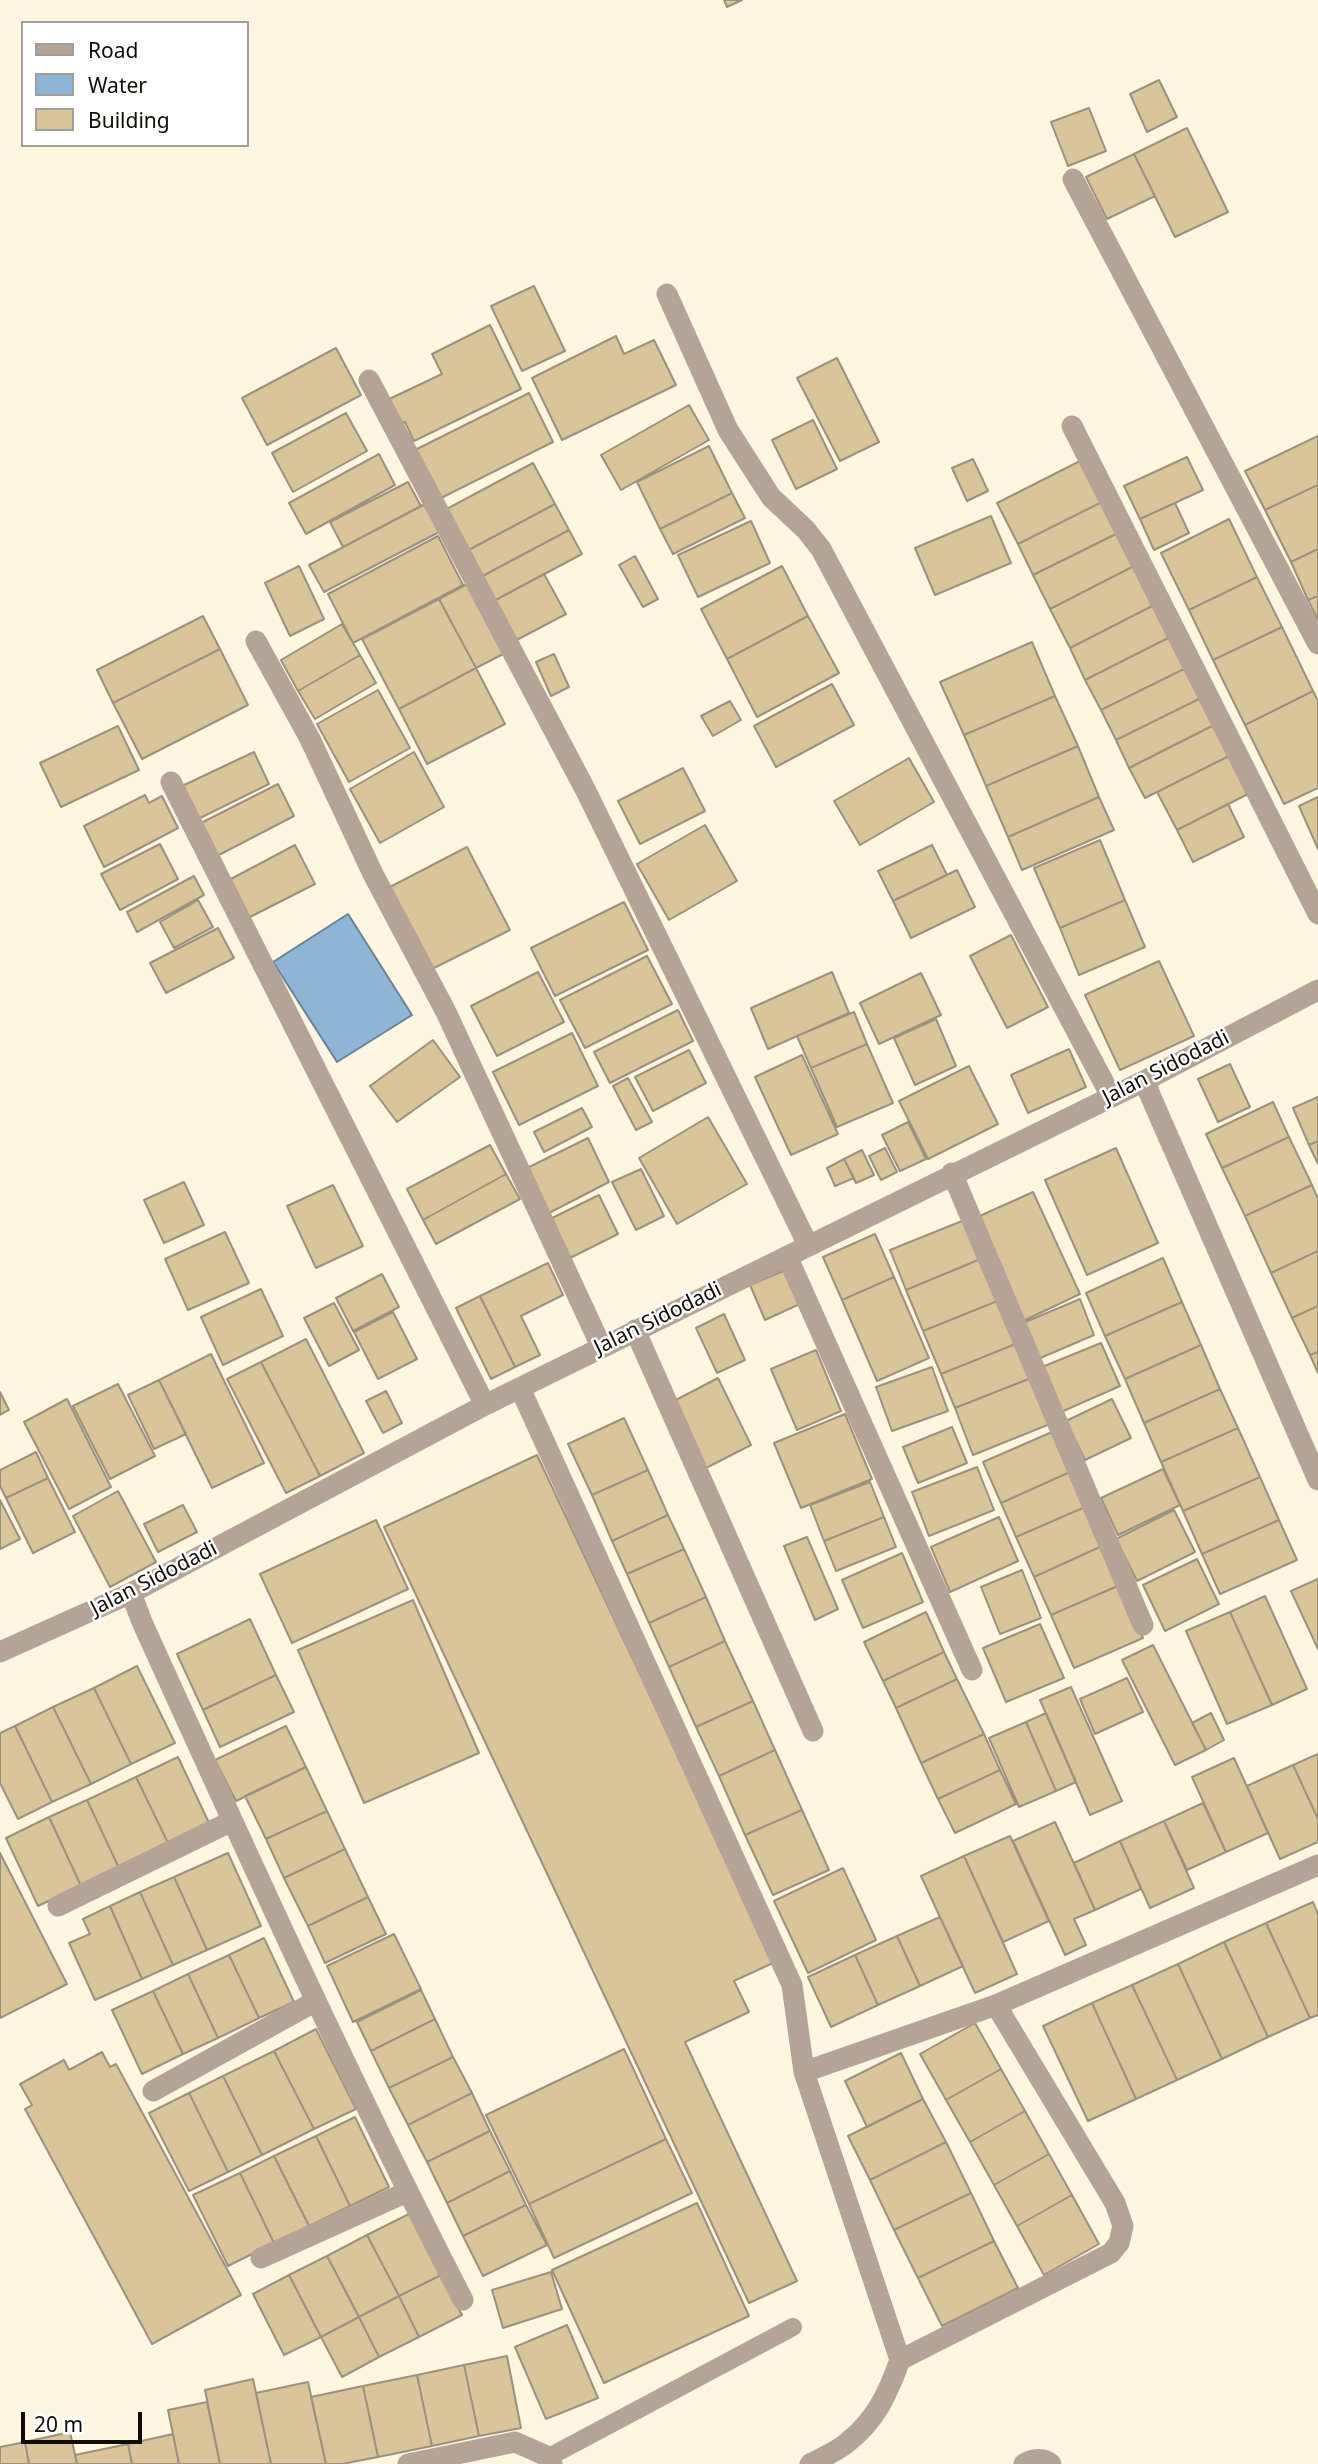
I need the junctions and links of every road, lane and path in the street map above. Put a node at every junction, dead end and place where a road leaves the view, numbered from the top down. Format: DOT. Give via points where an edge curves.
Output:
graph roads {
  1 [pos="1073,179"];
  2 [pos="667,294"];
  3 [pos="369,380"];
  4 [pos="1072,426"];
  5 [pos="256,641"];
  6 [pos="1318,644"];
  7 [pos="171,782"];
  8 [pos="1318,914"];
  9 [pos="1318,990"];
  10 [pos="1144,1081"];
  11 [pos="1111,1096"];
  12 [pos="952,1173"];
  13 [pos="808,1245"];
  14 [pos="787,1256"];
  15 [pos="635,1330"];
  16 [pos="601,1346"];
  17 [pos="520,1388"];
  18 [pos="485,1405"];
  19 [pos="1318,1480"];
  20 [pos="131,1593"];
  21 [pos="1143,1625"];
  22 [pos="0,1652"];
  23 [pos="972,1671"];
  24 [pos="813,1731"];
  25 [pos="232,1821"];
  26 [pos="1318,1865"];
  27 [pos="58,1906"];
  28 [pos="316,2001"];
  29 [pos="996,2005"];
  30 [pos="804,2072"];
  31 [pos="153,2091"];
  32 [pos="408,2192"];
  33 [pos="261,2258"];
  34 [pos="463,2300"];
  35 [pos="793,2327"];
  36 [pos="900,2360"];
  37 [pos="551,2460"];
  38 [pos="408,2464"];
  39 [pos="810,2464"];
  40 [pos="1024,2464"];
  41 [pos="1051,2464"];
  1 -- 6 [label="street"];
  2 -- 11 [label="street" via="729,430 771,497 821,550"];
  3 -- 13 [label="street" via="586,791"];
  4 -- 8 [label="street"];
  5 -- 16 [label="street" via="446,1012"];
  7 -- 18 [label="street"];
  9 -- 10 [label="street, Jalan Sidodadi"];
  10 -- 11 [label="street, Jalan Sidodadi"];
  10 -- 19 [label="street"];
  11 -- 12 [label="street, Jalan Sidodadi"];
  12 -- 13 [label="street, Jalan Sidodadi"];
  12 -- 21 [label="street"];
  13 -- 14 [label="street, Jalan Sidodadi"];
  14 -- 15 [label="street, Jalan Sidodadi"];
  14 -- 23 [label="street"];
  15 -- 16 [label="street, Jalan Sidodadi"];
  15 -- 24 [label="street"];
  16 -- 17 [label="street, Jalan Sidodadi"];
  17 -- 18 [label="street, Jalan Sidodadi"];
  17 -- 30 [label="street" via="792,1985"];
  18 -- 20 [label="street, Jalan Sidodadi"];
  20 -- 22 [label="street, Jalan Sidodadi"];
  20 -- 25 [label="street"];
  25 -- 27 [label="street"];
  25 -- 28 [label="street"];
  26 -- 29 [label="street"];
  28 -- 31 [label="street"];
  28 -- 32 [label="street"];
  29 -- 30 [label="street"];
  29 -- 36 [label="street" via="1115,2203 1123,2226 1119,2243 1111,2253 1082,2269"];
  30 -- 36 [label="street"];
  32 -- 33 [label="street"];
  32 -- 34 [label="street"];
  35 -- 37 [label="lane"];
  36 -- 39 [label="street" via="886,2398 868,2423 847,2443"];
  37 -- 38 [label="street" via="515,2442"];
  40 -- 41 [label="street" via="1042,2459"];
}
